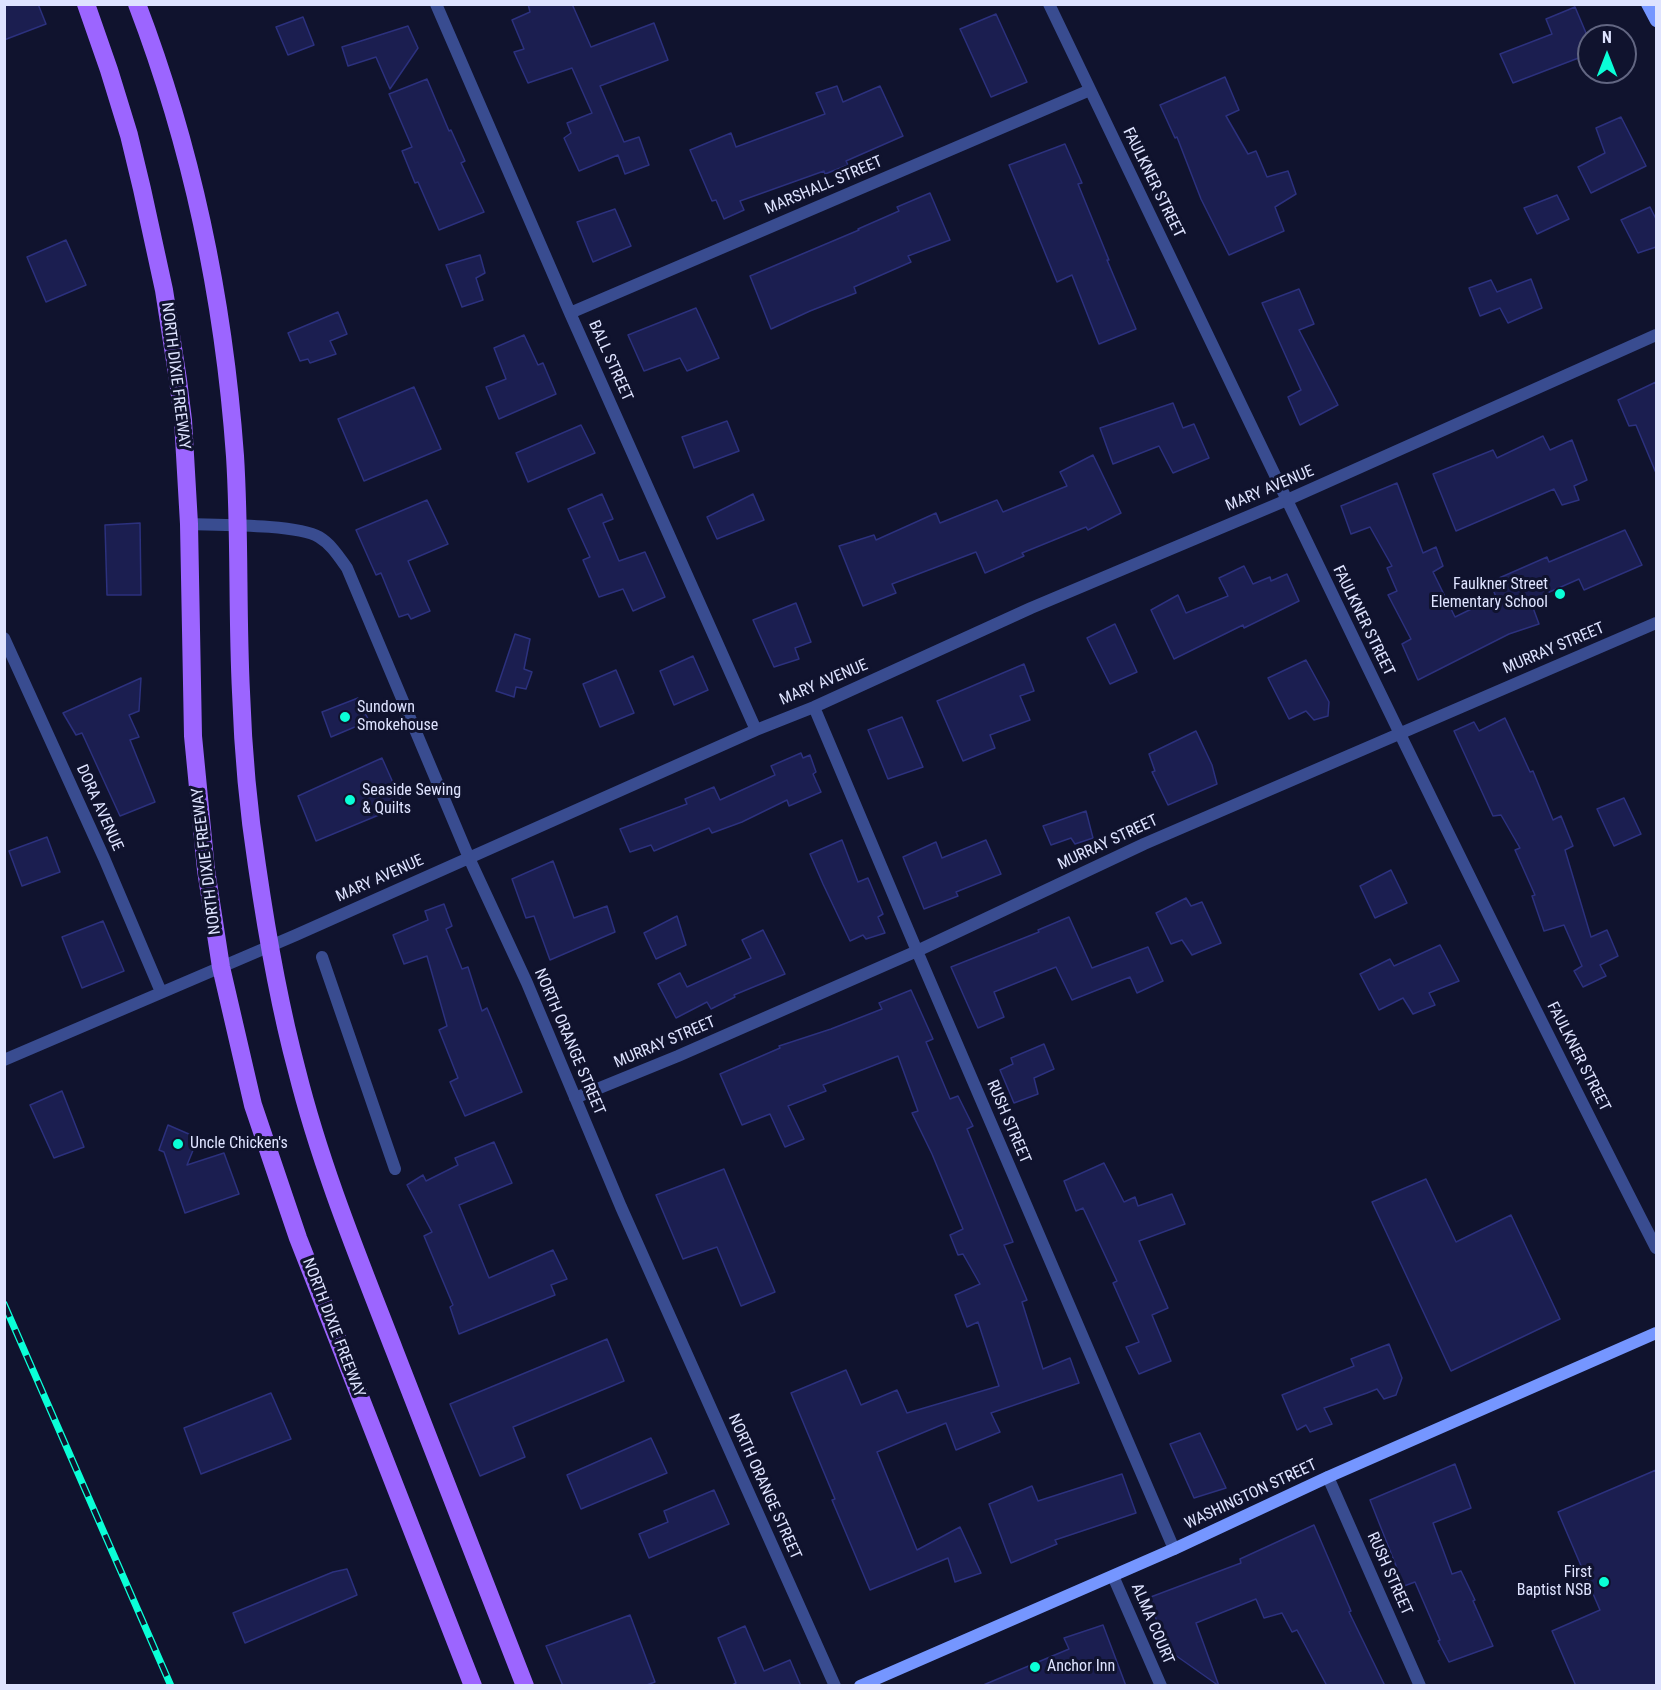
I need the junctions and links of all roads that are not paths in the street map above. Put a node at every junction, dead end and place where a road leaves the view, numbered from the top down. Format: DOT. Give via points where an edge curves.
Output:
graph roads {
  1 [pos="86,4"];
  2 [pos="137,4"];
  3 [pos="436,4"];
  4 [pos="1049,4"];
  5 [pos="1647,4"];
  6 [pos="1656,21"];
  7 [pos="1090,90"];
  8 [pos="570,313"];
  9 [pos="1656,335"];
  10 [pos="1287,500"];
  11 [pos="189,524"];
  12 [pos="238,526"];
  13 [pos="1656,623"];
  14 [pos="4,638"];
  15 [pos="814,707"];
  16 [pos="756,730"];
  17 [pos="1399,733"];
  18 [pos="469,858"];
  19 [pos="270,946"];
  20 [pos="917,951"];
  21 [pos="322,957"];
  22 [pos="221,967"];
  23 [pos="161,992"];
  24 [pos="4,1060"];
  25 [pos="575,1098"];
  26 [pos="395,1169"];
  27 [pos="1656,1248"];
  28 [pos="1656,1333"];
  29 [pos="1328,1477"];
  30 [pos="1174,1549"];
  31 [pos="1113,1576"];
  32 [pos="473,1686"];
  33 [pos="525,1686"];
  34 [pos="835,1686"];
  35 [pos="860,1686"];
  36 [pos="1161,1686"];
  37 [pos="1420,1686"];
  1 -- 11 [label="main road, NORTH DIXIE FREEWAY" via="129,135 155,244 182,410"];
  2 -- 12 [label="main road" via="184,153 212,275 231,403"];
  3 -- 8 [label="street, BALL STREET"];
  4 -- 7 [label="street, FAULKNER STREET"];
  5 -- 6 [label="street"];
  7 -- 8 [label="street, MARSHALL STREET"];
  7 -- 10 [label="street, FAULKNER STREET"];
  8 -- 16 [label="street, BALL STREET"];
  9 -- 10 [label="street, MARY AVENUE"];
  10 -- 15 [label="street, MARY AVENUE" via="1032,608"];
  10 -- 17 [label="street, FAULKNER STREET"];
  11 -- 12 [label="street, NORTH ORANGE STREET"];
  11 -- 22 [label="main road, NORTH DIXIE FREEWAY" via="194,736 206,870"];
  12 -- 18 [label="street, NORTH ORANGE STREET" via="302,530 319,537 347,568"];
  12 -- 19 [label="main road" via="243,739 256,863"];
  13 -- 17 [label="street, MURRAY STREET"];
  14 -- 23 [label="street, DORA AVENUE"];
  15 -- 16 [label="street, MARY AVENUE"];
  15 -- 20 [label="street, RUSH STREET"];
  16 -- 18 [label="street, MARY AVENUE"];
  17 -- 20 [label="street, MURRAY STREET" via="1144,844"];
  17 -- 27 [label="street, FAULKNER STREET"];
  18 -- 19 [label="street, MARY AVENUE"];
  18 -- 25 [label="street, NORTH ORANGE STREET"];
  19 -- 22 [label="street, MARY AVENUE"];
  19 -- 33 [label="main road" via="297,1072 334,1195"];
  20 -- 25 [label="street, MURRAY STREET"];
  20 -- 30 [label="street, RUSH STREET"];
  21 -- 26 [label="street"];
  22 -- 23 [label="street, MARY AVENUE"];
  22 -- 32 [label="main road, NORTH DIXIE FREEWAY" via="253,1105 298,1238"];
  23 -- 24 [label="street, MARY AVENUE"];
  25 -- 34 [label="street, NORTH ORANGE STREET"];
  28 -- 29 [label="street, WASHINGTON STREET"];
  29 -- 30 [label="street, WASHINGTON STREET"];
  29 -- 37 [label="street, RUSH STREET"];
  30 -- 31 [label="street, WASHINGTON STREET"];
  31 -- 35 [label="street, WASHINGTON STREET"];
  31 -- 36 [label="street, ALMA COURT"];
}
